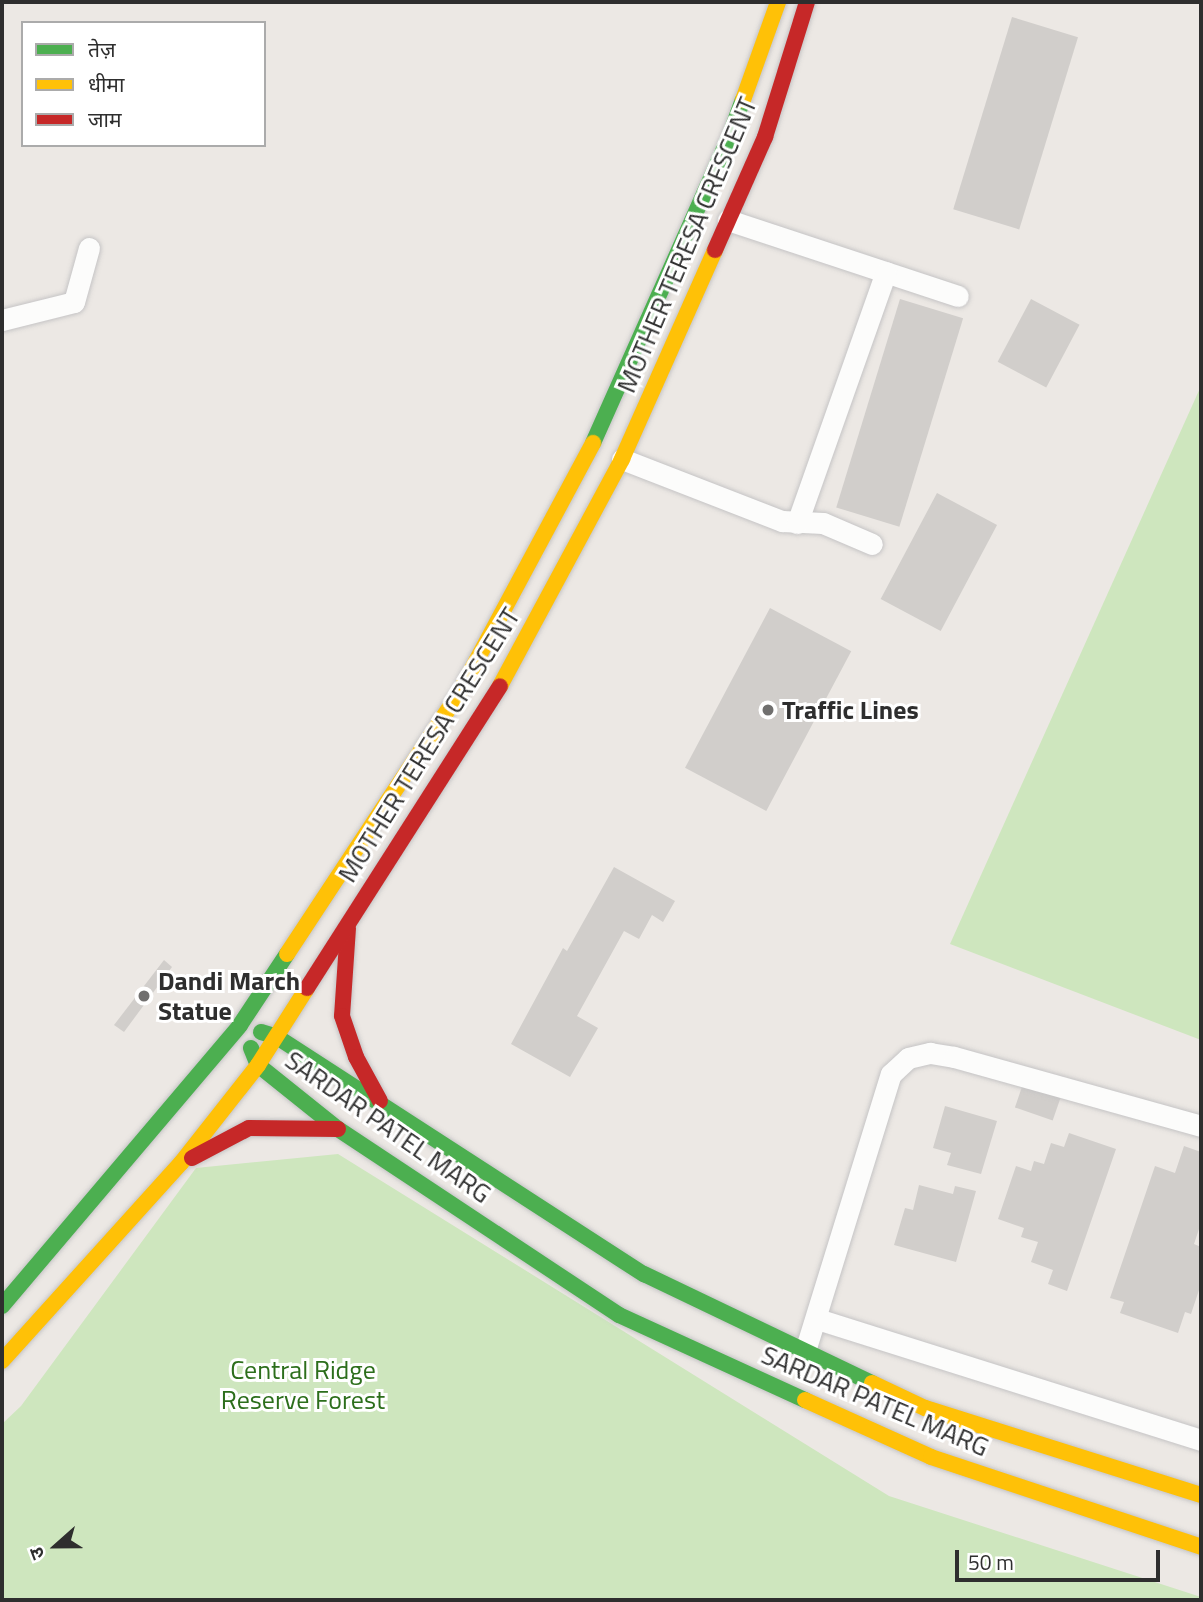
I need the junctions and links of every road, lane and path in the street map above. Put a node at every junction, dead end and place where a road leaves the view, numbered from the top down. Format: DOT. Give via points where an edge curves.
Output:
graph roads {
  1 [pos="778,2"];
  2 [pos="807,2"];
  3 [pos="728,220"];
  4 [pos="89,248"];
  5 [pos="886,272"];
  6 [pos="957,296"];
  7 [pos="2,320"];
  8 [pos="622,459"];
  9 [pos="797,523"];
  10 [pos="872,544"];
  11 [pos="349,921"];
  12 [pos="240,1025"];
  13 [pos="277,1037"];
  14 [pos="258,1065"];
  15 [pos="381,1103"];
  16 [pos="1201,1126"];
  17 [pos="338,1129"];
  18 [pos="181,1163"];
  19 [pos="2,1306"];
  20 [pos="817,1319"];
  21 [pos="805,1351"];
  22 [pos="2,1361"];
  23 [pos="1201,1440"];
  24 [pos="1201,1495"];
  25 [pos="1201,1547"];
  1 -- 12 [label="main road, MOTHER TERESA CRESCENT" via="730,135 580,471 458,695"];
  2 -- 3 [label="main road, MOTHER TERESA CRESCENT" via="765,138"];
  3 -- 5 [label="street"];
  3 -- 8 [label="main road, MOTHER TERESA CRESCENT"];
  4 -- 7 [label="street" via="74,302"];
  5 -- 6 [label="street"];
  5 -- 9 [label="street"];
  8 -- 9 [label="street"];
  8 -- 11 [label="main road, MOTHER TERESA CRESCENT" via="494,698"];
  9 -- 10 [label="street" via="822,523"];
  11 -- 13 [label="main road, MOTHER TERESA CRESCENT"];
  11 -- 15 [label="main road" via="342,1017 356,1057"];
  12 -- 13 [label="main road, SARDAR PATEL MARG"];
  12 -- 14 [label="main road, SARDAR PATEL MARG"];
  12 -- 19 [label="main road, MOTHER TERESA CRESCENT"];
  13 -- 14 [label="main road, MOTHER TERESA CRESCENT"];
  13 -- 15 [label="main road, SARDAR PATEL MARG"];
  14 -- 17 [label="main road, SARDAR PATEL MARG"];
  14 -- 18 [label="main road, MOTHER TERESA CRESCENT"];
  15 -- 21 [label="main road, SARDAR PATEL MARG" via="644,1274"];
  16 -- 20 [label="street" via="954,1057 930,1053 908,1058 891,1074"];
  17 -- 18 [label="main road" via="249,1128"];
  17 -- 25 [label="main road, SARDAR PATEL MARG" via="619,1315 931,1457"];
  18 -- 22 [label="main road, MOTHER TERESA CRESCENT"];
  20 -- 21 [label="street"];
  20 -- 23 [label="street"];
  21 -- 24 [label="main road, SARDAR PATEL MARG" via="925,1408"];
}
